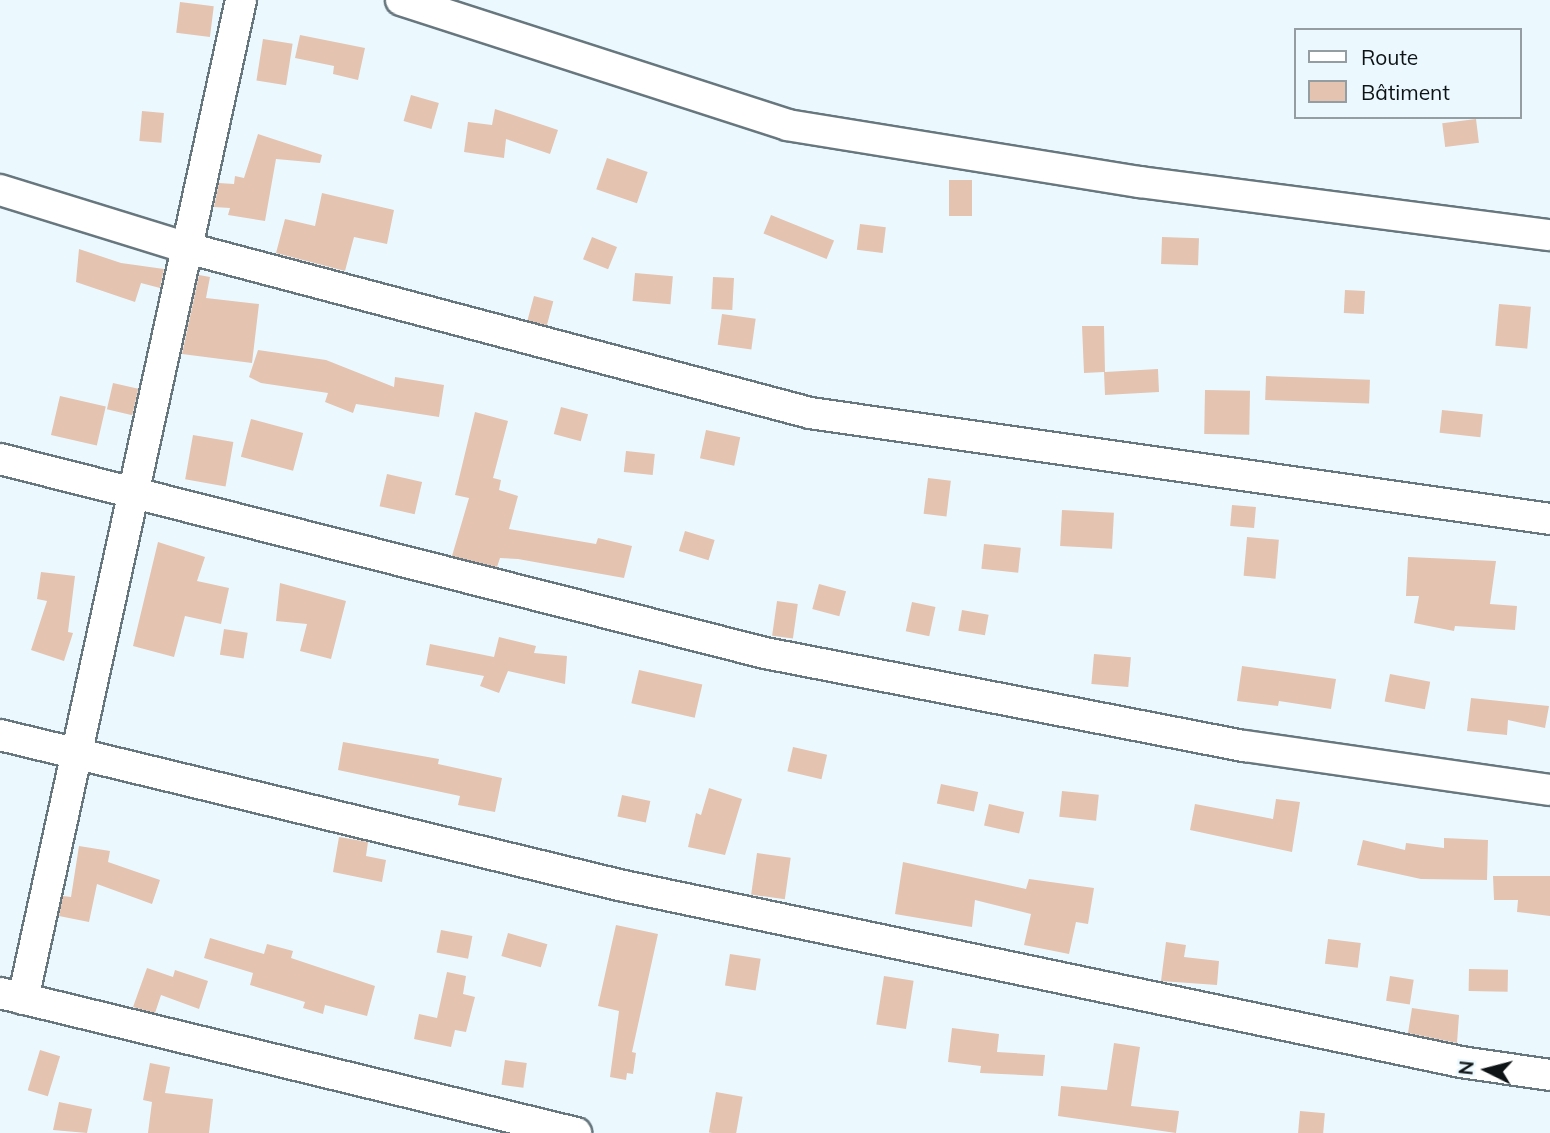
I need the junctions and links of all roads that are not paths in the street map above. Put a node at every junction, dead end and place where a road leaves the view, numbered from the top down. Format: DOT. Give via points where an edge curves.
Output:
graph roads {
  1 [pos="241,0"];
  2 [pos="401,0"];
  3 [pos="0,190"];
  4 [pos="1550,235"];
  5 [pos="187,248"];
  6 [pos="0,460"];
  7 [pos="134,496"];
  8 [pos="1550,519"];
  9 [pos="0,735"];
  10 [pos="73,755"];
  11 [pos="1550,790"];
  12 [pos="11,996"];
  13 [pos="1550,1075"];
  14 [pos="576,1133"];
  1 -- 5 [label="street"];
  2 -- 4 [label="street" via="787,125 1140,182"];
  3 -- 5 [label="street"];
  5 -- 7 [label="street"];
  5 -- 8 [label="street" via="810,413"];
  6 -- 7 [label="street"];
  7 -- 10 [label="street"];
  7 -- 11 [label="street" via="765,653 1245,746"];
  9 -- 10 [label="street"];
  10 -- 12 [label="street"];
  10 -- 13 [label="street" via="619,885 998,968 1461,1062"];
  12 -- 14 [label="street"];
}
